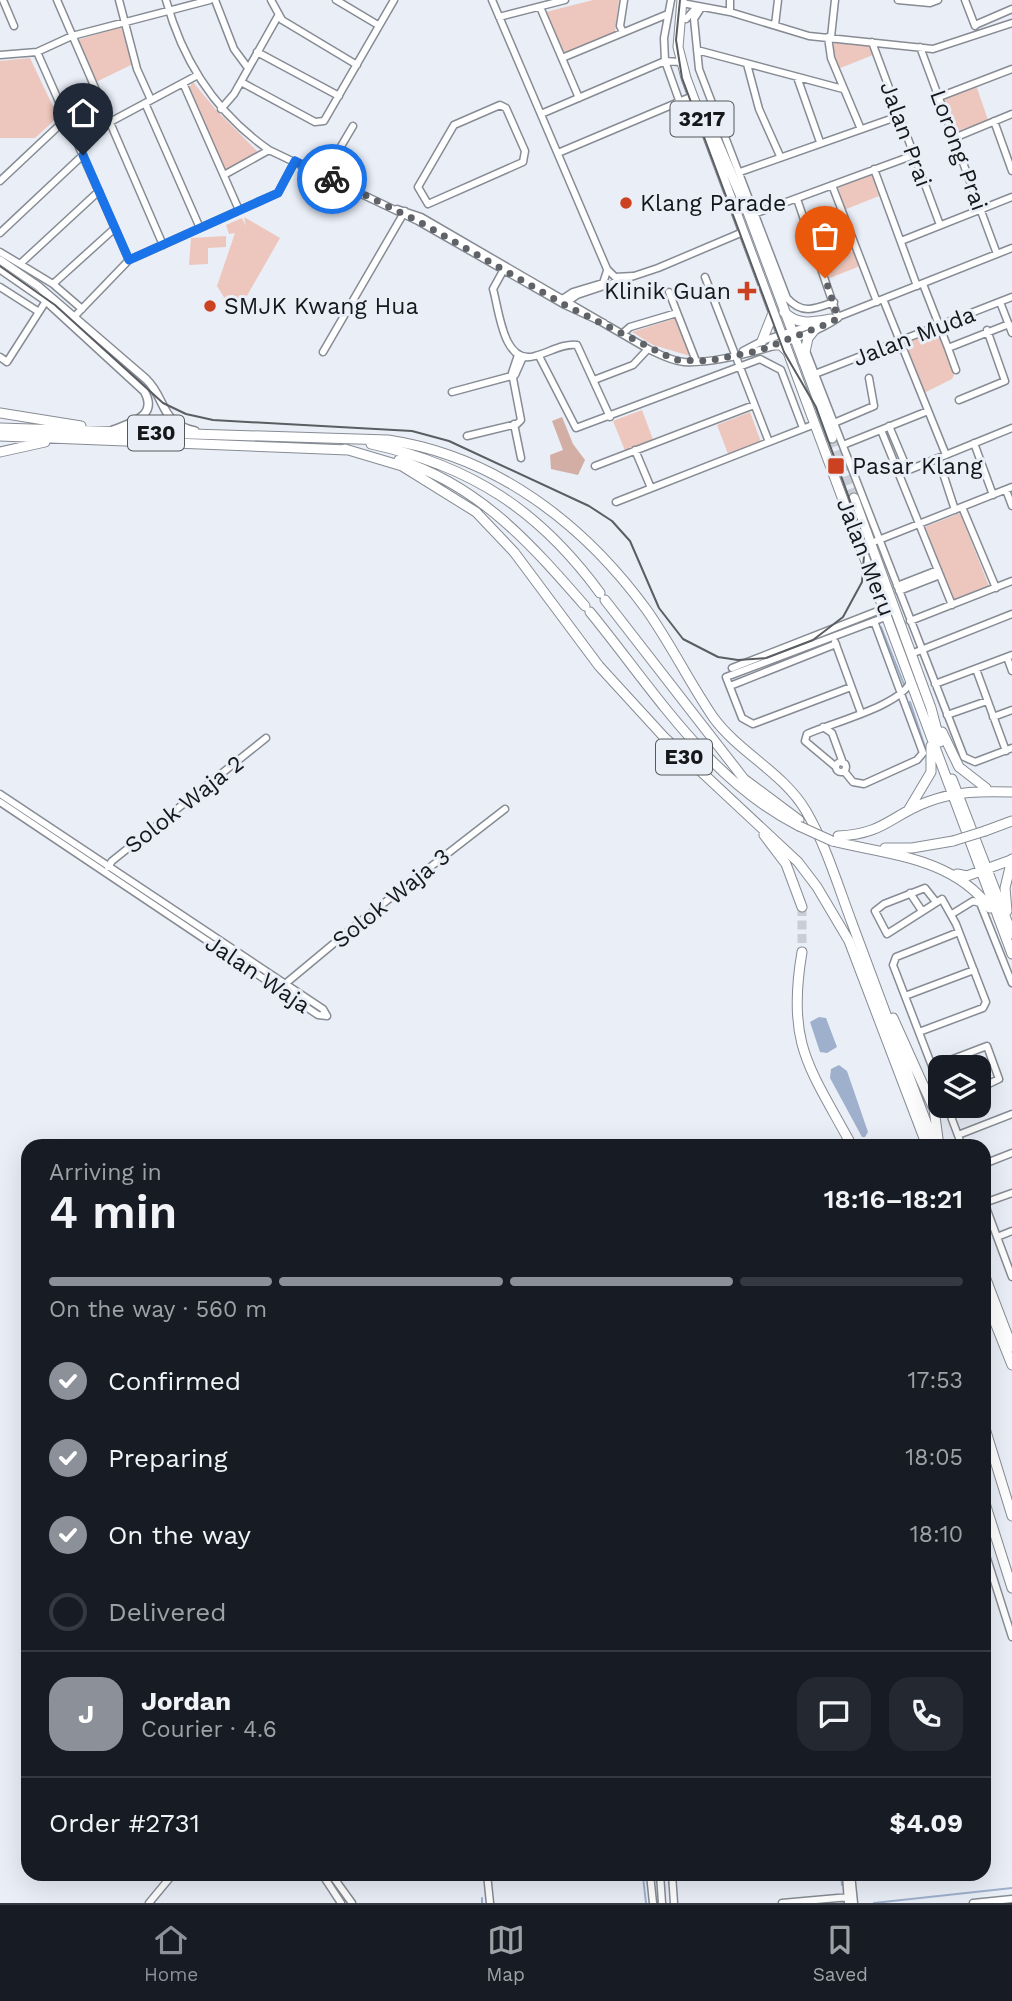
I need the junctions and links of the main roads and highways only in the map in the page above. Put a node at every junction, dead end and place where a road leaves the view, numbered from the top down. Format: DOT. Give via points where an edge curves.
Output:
graph roads {
  1 [pos="687,1"];
  2 [pos="735,172"];
  3 [pos="743,232"];
  4 [pos="0,260"];
  5 [pos="0,269"];
  6 [pos="776,291"];
  7 [pos="773,313"];
  8 [pos="835,318"];
  9 [pos="816,328"];
  10 [pos="787,336"];
  11 [pos="762,341"];
  12 [pos="773,345"];
  13 [pos="788,352"];
  14 [pos="803,364"];
  15 [pos="148,403"];
  16 [pos="159,403"];
  17 [pos="0,413"];
  18 [pos="0,428"];
  19 [pos="109,431"];
  20 [pos="0,436"];
  21 [pos="241,436"];
  22 [pos="832,438"];
  23 [pos="85,439"];
  24 [pos="356,441"];
  25 [pos="345,449"];
  26 [pos="0,452"];
  27 [pos="854,498"];
  28 [pos="891,611"];
  29 [pos="924,705"];
  30 [pos="996,792"];
  31 [pos="1012,792"];
  32 [pos="726,795"];
  33 [pos="954,795"];
  34 [pos="900,818"];
  35 [pos="1012,821"];
  36 [pos="800,824"];
  37 [pos="835,837"];
  38 [pos="848,845"];
  39 [pos="893,848"];
  40 [pos="1012,859"];
  41 [pos="939,868"];
  42 [pos="983,870"];
  43 [pos="802,906"];
  44 [pos="999,921"];
  45 [pos="1012,933"];
  46 [pos="802,952"];
  47 [pos="1012,954"];
  48 [pos="877,989"];
  49 [pos="848,1139"];
  50 [pos="924,1139"];
  51 [pos="934,1139"];
  52 [pos="936,1139"];
  53 [pos="991,1292"];
  54 [pos="991,1313"];
  55 [pos="1012,1347"];
  56 [pos="1012,1365"];
  57 [pos="991,1448"];
  58 [pos="1012,1516"];
  59 [pos="991,1522"];
  60 [pos="1012,1588"];
  1 -- 2 [label="highway, Jalan Meru / 3217" via="683,45 687,64"];
  1 -- 3 [label="highway, Jalan Meru / 3217" via="678,47 680,62"];
  2 -- 3 [label="highway" via="746,220"];
  2 -- 6 [label="highway, Jalan Meru / 3217"];
  3 -- 7 [label="highway, Jalan Meru / 3217"];
  4 -- 16 [label="main road" via="75,316 150,382"];
  5 -- 15 [label="main road" via="46,301 144,391"];
  6 -- 8 [label="highway" via="783,310 792,318 810,323"];
  6 -- 10 [label="highway, Jalan Meru / 3217"];
  7 -- 10 [label="highway, Jalan Meru / 3217"];
  7 -- 11 [label="highway"];
  9 -- 14 [label="highway" via="805,348"];
  10 -- 13 [label="highway, Jalan Meru / 3217"];
  10 -- 14 [label="highway, Jalan Meru / 3217"];
  12 -- 13 [label="highway"];
  13 -- 28 [label="highway, Jalan Meru / 3217"];
  14 -- 22 [label="highway, Jalan Meru / 3217"];
  15 -- 16 [label="main road" via="153,411"];
  15 -- 19 [label="main road" via="142,417"];
  16 -- 21 [label="main road" via="185,429"];
  17 -- 19 [label="highway, E30"];
  18 -- 19 [label="highway, E30"];
  19 -- 21 [label="highway, E30"];
  20 -- 23 [label="highway, E30"];
  21 -- 24 [label="highway, E30"];
  23 -- 25 [label="highway, E30"];
  23 -- 26 [label="highway" via="28,443"];
  24 -- 36 [label="highway, E30" via="432,462 498,493 543,526 576,560 744,779"];
  24 -- 48 [label="highway, E30" via="404,443 482,467 543,503 598,554 647,612 714,718 805,808"];
  25 -- 32 [label="highway, E30" via="402,466 475,512 514,552 599,666"];
  25 -- 36 [label="highway, E30" via="410,463 474,495 531,544 720,769 752,797"];
  27 -- 28 [label="highway, Jalan Meru / 3217" via="875,541"];
  28 -- 29 [label="highway, Jalan Meru / 3217"];
  28 -- 29 [label="highway, Jalan Meru / 3217" via="901,624"];
  29 -- 30 [label="highway" via="960,767"];
  29 -- 33 [label="highway, Jalan Meru / 3217"];
  29 -- 34 [label="highway" via="931,772"];
  30 -- 31 [label="highway"];
  30 -- 33 [label="highway" via="972,790"];
  32 -- 43 [label="highway" via="779,853"];
  32 -- 50 [label="highway, E30" via="783,846 835,914"];
  33 -- 34 [label="highway" via="927,802"];
  33 -- 42 [label="highway, Jalan Meru / 3217"];
  34 -- 37 [label="highway" via="873,831"];
  35 -- 39 [label="highway, bridge" via="953,841"];
  36 -- 37 [label="highway"];
  37 -- 38 [label="highway"];
  37 -- 39 [label="highway"];
  38 -- 39 [label="highway"];
  38 -- 41 [label="highway"];
  40 -- 42 [label="highway"];
  40 -- 45 [label="highway" via="1005,896"];
  41 -- 42 [label="highway" via="967,876"];
  41 -- 44 [label="highway" via="969,884"];
  42 -- 44 [label="highway, Jalan Meru / 3217"];
  42 -- 45 [label="highway, Jalan Meru / 3217"];
  44 -- 47 [label="highway, Jalan Meru / 3217"];
  46 -- 49 [label="highway" via="795,1000 797,1031 808,1066"];
  48 -- 51 [label="highway, E30"];
  48 -- 52 [label="highway" via="934,1109"];
  53 -- 55 [label="highway"];
  54 -- 56 [label="highway"];
  57 -- 58 [label="highway"];
  59 -- 60 [label="highway"];
}
